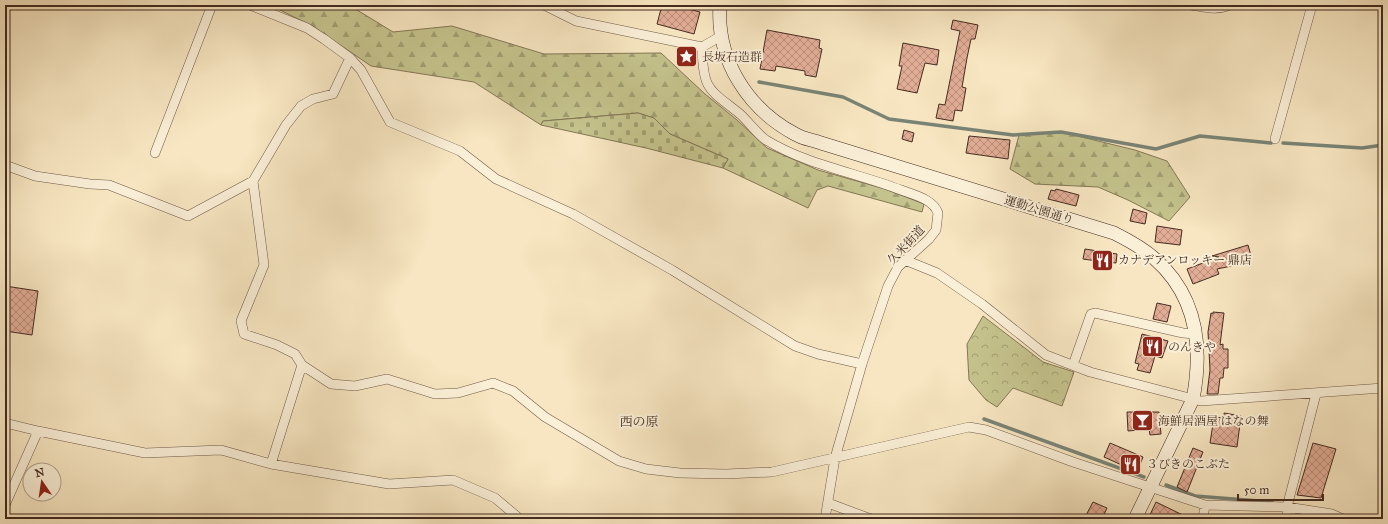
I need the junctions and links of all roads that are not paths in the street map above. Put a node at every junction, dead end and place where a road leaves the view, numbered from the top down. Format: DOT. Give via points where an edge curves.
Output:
graph roads {
  1 [pos="212,5"];
  2 [pos="250,5"];
  3 [pos="544,5"];
  4 [pos="720,5"];
  5 [pos="1191,5"];
  6 [pos="1230,5"];
  7 [pos="1312,5"];
  8 [pos="721,36"];
  9 [pos="702,47"];
  10 [pos="350,58"];
  11 [pos="1275,139"];
  12 [pos="155,153"];
  13 [pos="5,165"];
  14 [pos="253,181"];
  15 [pos="905,260"];
  16 [pos="1196,334"];
  17 [pos="862,364"];
  18 [pos="1073,365"];
  19 [pos="302,366"];
  20 [pos="1383,388"];
  21 [pos="1316,394"];
  22 [pos="1193,399"];
  23 [pos="5,423"];
  24 [pos="38,431"];
  25 [pos="835,458"];
  26 [pos="271,464"];
  27 [pos="1151,488"];
  28 [pos="828,504"];
  29 [pos="5,505"];
  30 [pos="1205,505"];
  31 [pos="1286,507"];
  32 [pos="520,519"];
  33 [pos="825,519"];
  34 [pos="872,519"];
  35 [pos="1135,519"];
  36 [pos="1203,519"];
  37 [pos="1287,519"];
  38 [pos="1343,519"];
  1 -- 12 [label="street"];
  2 -- 10 [label="street" via="307,28"];
  3 -- 9 [label="street" via="576,21"];
  4 -- 8 [label="street, 運動公園通り"];
  5 -- 6 [label="street" via="1209,8"];
  7 -- 11 [label="street"];
  8 -- 9 [label="street"];
  8 -- 16 [label="street, 運動公園通り" via="729,62 749,98 780,125 797,135 1114,233 1136,244 1156,259 1176,283 1186,300"];
  9 -- 15 [label="street, 久米街道" via="704,74 712,92 741,115 764,139 789,152 887,185 931,203 938,213 936,230"];
  10 -- 14 [label="street" via="333,94 313,99 301,106 286,125"];
  10 -- 17 [label="street" via="361,70 390,122 460,151 496,179 573,214 679,274 795,346"];
  13 -- 14 [label="street" via="35,176 109,185 188,216"];
  14 -- 19 [label="street" via="264,265 241,321 244,334 295,354"];
  15 -- 17 [label="street, 久米街道" via="898,267 888,286"];
  15 -- 18 [label="street" via="937,273 982,304 1046,355"];
  16 -- 18 [label="street" via="1095,312 1091,314"];
  16 -- 22 [label="street, 運動公園通り" via="1198,362"];
  17 -- 25 [label="street, 久米街道"];
  18 -- 22 [label="street" via="1090,372"];
  19 -- 25 [label="street" via="331,384 355,386 387,379 435,394 458,393 493,383 512,391 545,417 619,461 646,469 680,473 772,472"];
  19 -- 26 [label="street"];
  20 -- 21 [label="street"];
  21 -- 22 [label="street" via="1201,401"];
  21 -- 31 [label="street"];
  22 -- 27 [label="street, 運動公園通り"];
  23 -- 24 [label="street"];
  24 -- 26 [label="street" via="145,453 221,450"];
  24 -- 29 [label="street"];
  25 -- 27 [label="street" via="969,427 986,430"];
  25 -- 28 [label="street, 久米街道"];
  26 -- 32 [label="street" via="389,484 453,480 494,498"];
  27 -- 30 [label="street"];
  27 -- 35 [label="street, 運動公園通り"];
  28 -- 33 [label="street, 久米街道"];
  28 -- 34 [label="street"];
  30 -- 31 [label="street"];
  30 -- 36 [label="street"];
  31 -- 37 [label="street"];
  31 -- 38 [label="street" via="1332,514"];
}
